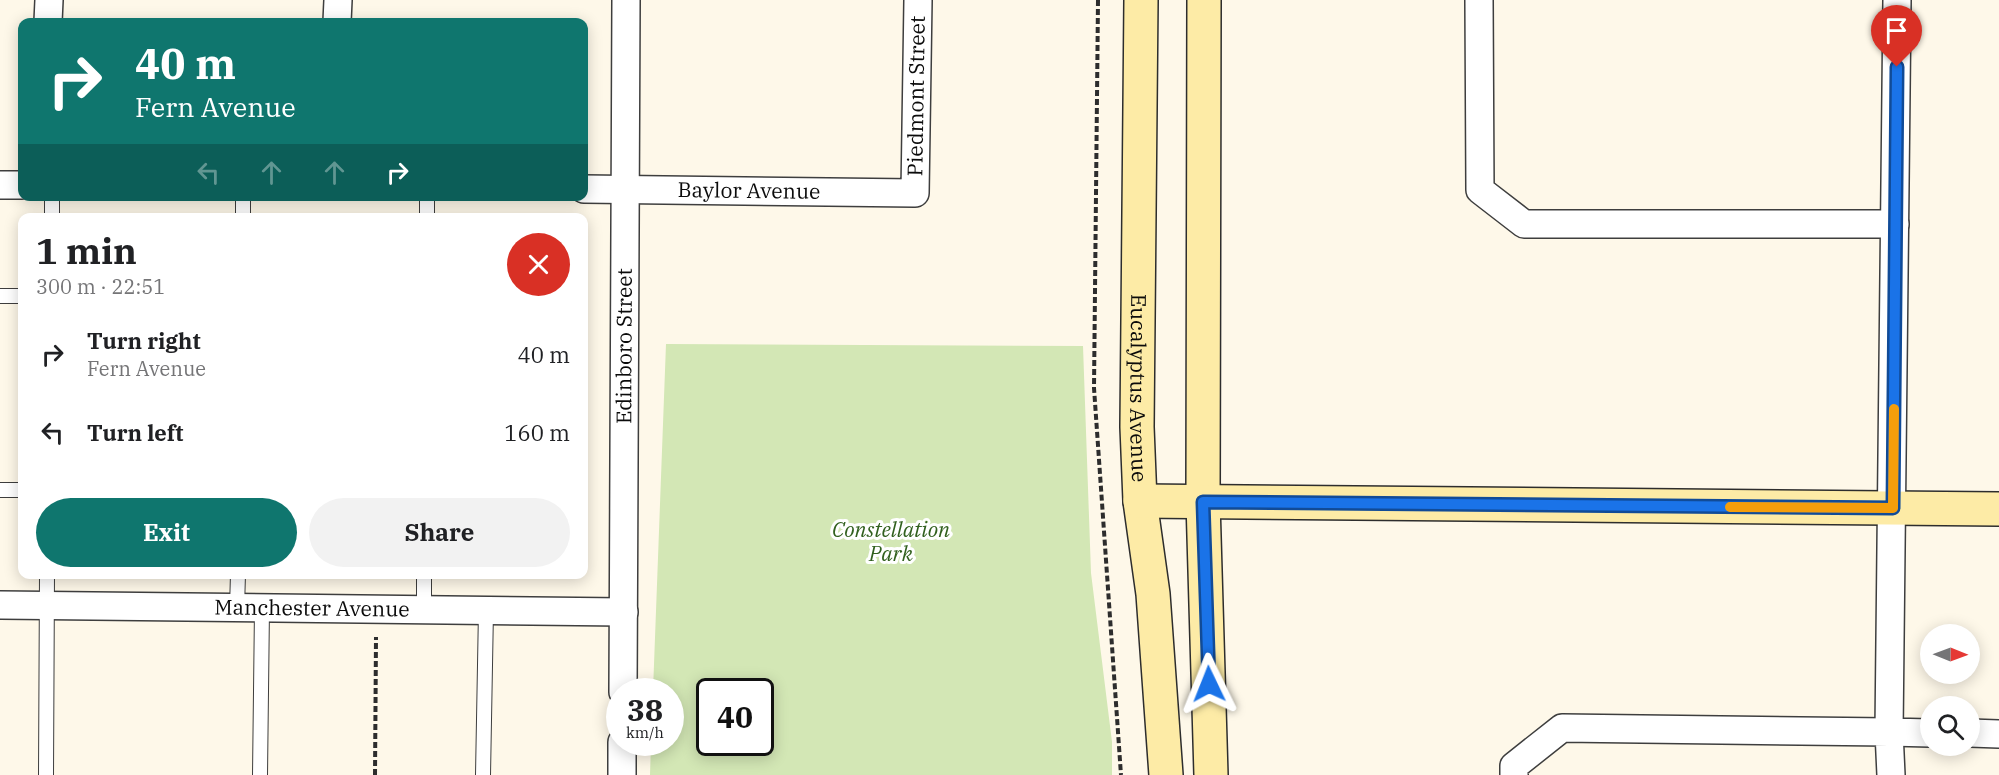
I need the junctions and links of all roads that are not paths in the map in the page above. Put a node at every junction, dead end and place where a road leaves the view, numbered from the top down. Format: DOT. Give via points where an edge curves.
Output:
graph roads {
  1 [pos="49,0"];
  2 [pos="338,0"];
  3 [pos="626,0"];
  4 [pos="918,0"];
  5 [pos="1141,0"];
  6 [pos="1204,0"];
  7 [pos="1479,0"];
  8 [pos="1898,0"];
  9 [pos="48,18"];
  10 [pos="338,18"];
  11 [pos="0,185"];
  12 [pos="18,185"];
  13 [pos="588,189"];
  14 [pos="624,190"];
  15 [pos="915,193"];
  16 [pos="1895,224"];
  17 [pos="0,296"];
  18 [pos="18,296"];
  19 [pos="0,490"];
  20 [pos="18,490"];
  21 [pos="1140,501"];
  22 [pos="1203,502"];
  23 [pos="1893,508"];
  24 [pos="1999,509"];
  25 [pos="47,579"];
  26 [pos="240,579"];
  27 [pos="424,579"];
  28 [pos="0,605"];
  29 [pos="47,606"];
  30 [pos="250,608"];
  31 [pos="424,610"];
  32 [pos="486,610"];
  33 [pos="624,612"];
  34 [pos="623,678"];
  35 [pos="1889,732"];
  36 [pos="1920,733"];
  37 [pos="1980,733"];
  38 [pos="1999,734"];
  39 [pos="622,756"];
  40 [pos="46,775"];
  41 [pos="260,775"];
  42 [pos="483,775"];
  43 [pos="622,775"];
  44 [pos="1166,775"];
  45 [pos="1212,775"];
  46 [pos="1514,775"];
  47 [pos="1891,775"];
  1 -- 9 [label="street"];
  2 -- 10 [label="street"];
  3 -- 14 [label="street, Edinboro Street"];
  4 -- 15 [label="street, Piedmont Street"];
  5 -- 21 [label="street, Eucalyptus Avenue" via="1137,415"];
  6 -- 22 [label="street"];
  7 -- 16 [label="street" via="1480,190 1524,224"];
  8 -- 16 [label="street"];
  11 -- 12 [label="street"];
  13 -- 14 [label="street, Baylor Avenue"];
  14 -- 15 [label="street, Baylor Avenue"];
  14 -- 33 [label="street, Edinboro Street"];
  16 -- 23 [label="street"];
  17 -- 18 [label="lane"];
  19 -- 20 [label="lane"];
  21 -- 22 [label="street"];
  21 -- 44 [label="street, Eucalyptus Avenue" via="1153,594"];
  22 -- 23 [label="street"];
  22 -- 45 [label="street"];
  23 -- 24 [label="street"];
  23 -- 35 [label="street"];
  25 -- 29 [label="lane"];
  26 -- 30 [label="lane"];
  27 -- 31 [label="lane"];
  28 -- 29 [label="street, Manchester Avenue"];
  29 -- 30 [label="street, Manchester Avenue"];
  29 -- 40 [label="lane"];
  30 -- 31 [label="street, Manchester Avenue"];
  30 -- 41 [label="lane"];
  31 -- 32 [label="street, Manchester Avenue"];
  32 -- 33 [label="street, Manchester Avenue"];
  32 -- 42 [label="lane"];
  33 -- 34 [label="street, Edinboro Street"];
  35 -- 36 [label="street"];
  35 -- 46 [label="street" via="1562,728 1514,766"];
  35 -- 47 [label="street"];
  37 -- 38 [label="street"];
  39 -- 43 [label="street"];
}
